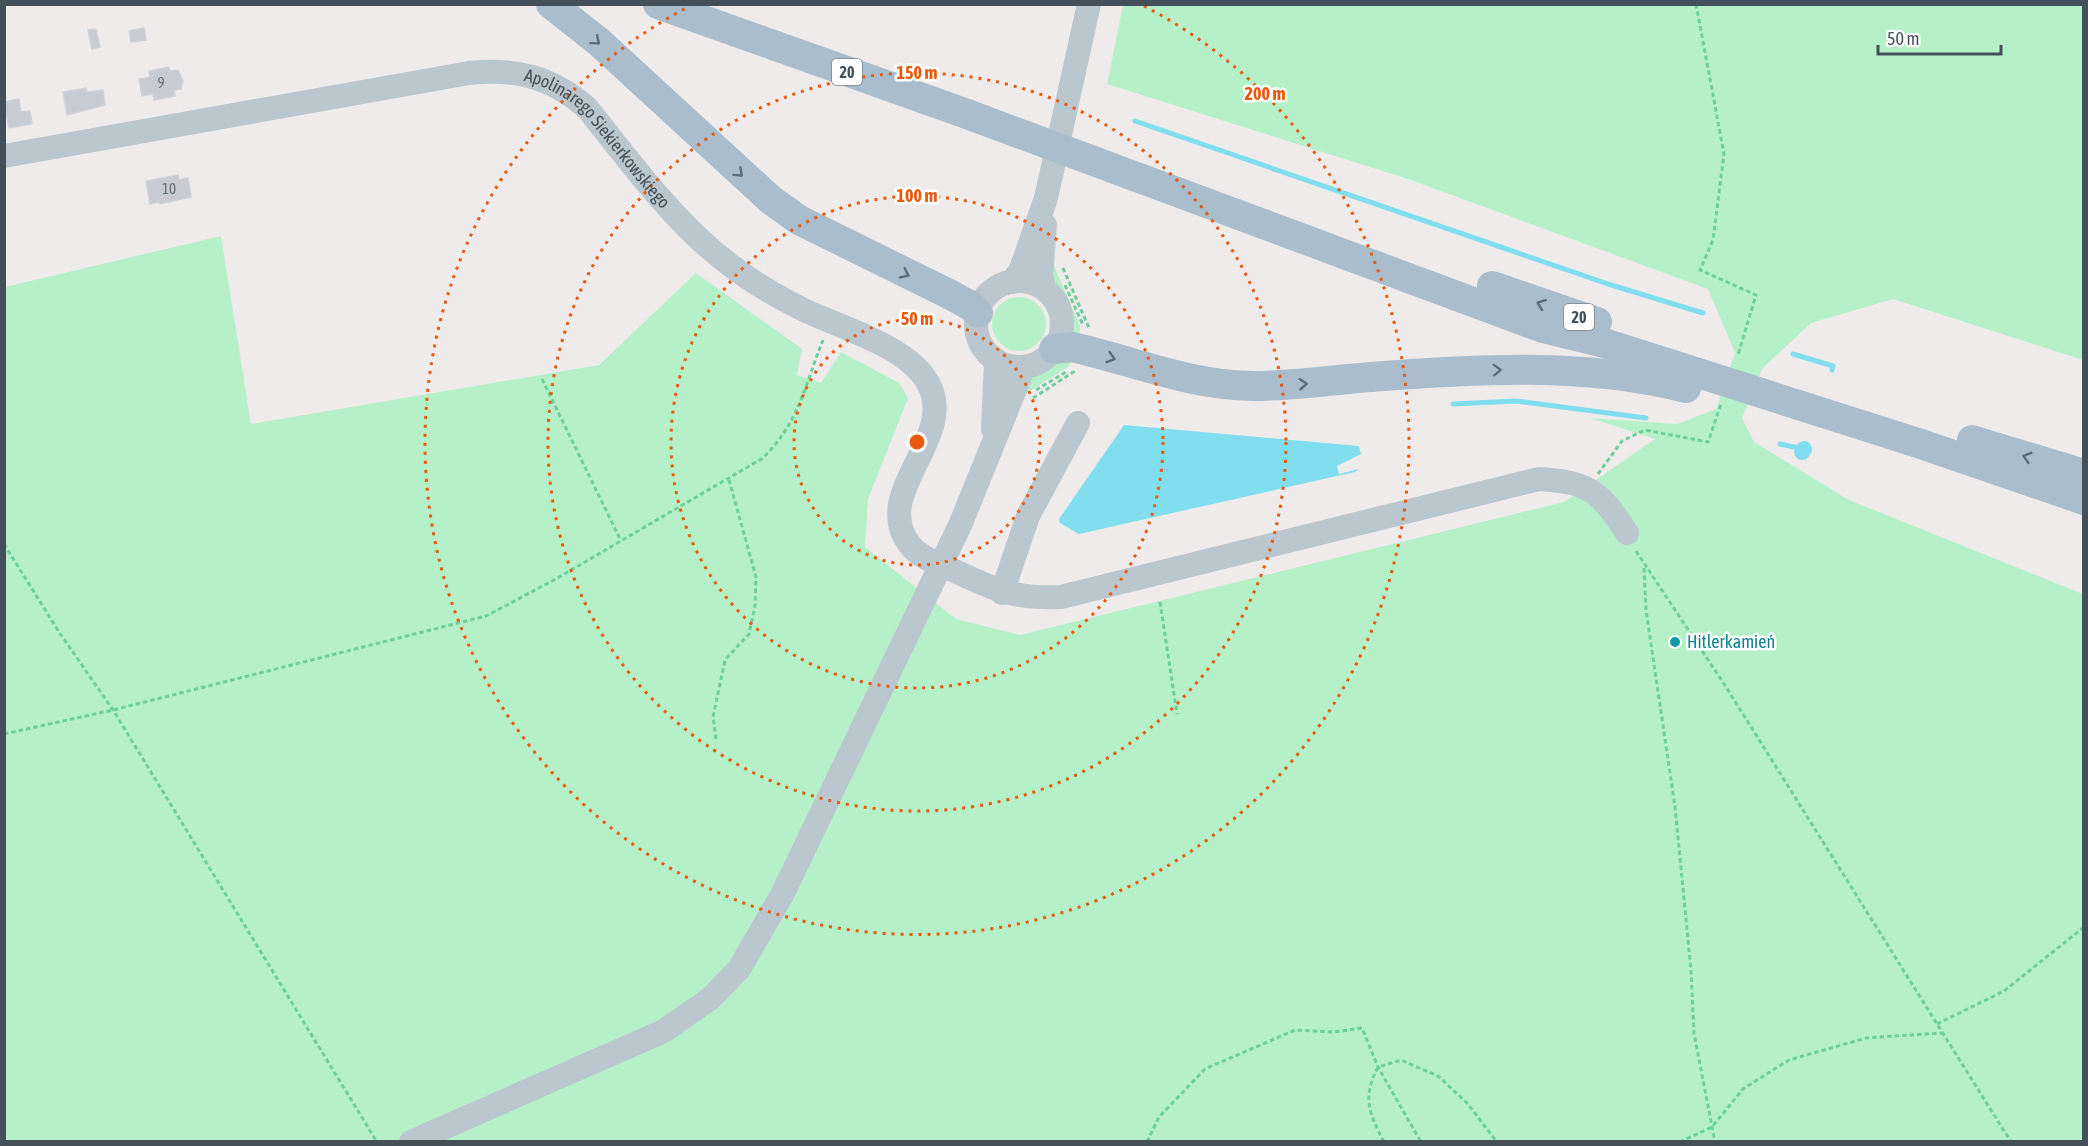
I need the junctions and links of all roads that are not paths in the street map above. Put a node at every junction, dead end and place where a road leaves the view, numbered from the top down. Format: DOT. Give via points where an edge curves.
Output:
graph roads {
  1 [pos="550,4"];
  2 [pos="658,4"];
  3 [pos="706,4"];
  4 [pos="1089,4"];
  5 [pos="1038,133"];
  6 [pos="1078,148"];
  7 [pos="4,156"];
  8 [pos="1046,198"];
  9 [pos="1012,282"];
  10 [pos="1044,288"];
  11 [pos="978,313"];
  12 [pos="1054,349"];
  13 [pos="996,360"];
  14 [pos="1024,367"];
  15 [pos="1786,402"];
  16 [pos="1078,423"];
  17 [pos="991,446"];
  18 [pos="2084,474"];
  19 [pos="2084,500"];
  20 [pos="1627,533"];
  21 [pos="942,565"];
  22 [pos="1002,593"];
  23 [pos="411,1142"];
  1 -- 11 [label="main road, one-way" via="599,42 771,200 799,220 949,294"];
  2 -- 5 [label="main road, 20"];
  3 -- 5 [label="main road, 20"];
  4 -- 8 [label="street"];
  5 -- 6 [label="main road, 20"];
  6 -- 15 [label="main road, 20" via="1543,328 1604,343"];
  18 -- 6 [label="main road, 20, one-way" via="1546,306 1410,256"];
  7 -- 21 [label="street, Apolinarego Siekierkowskiego" via="469,73 522,73 559,87 587,108 679,221 726,263 784,300 890,348 907,359 929,383 935,406 934,423 903,493 900,521 910,545"];
  8 -- 9 [label="street" via="1021,270"];
  8 -- 10 [label="street" via="1041,275"];
  9 -- 10 [label="street"];
  9 -- 11 [label="street" via="988,296"];
  10 -- 12 [label="street" via="1062,317 1060,339"];
  11 -- 13 [label="street" via="979,338"];
  12 -- 14 [label="street" via="1039,363"];
  12 -- 15 [label="main road, one-way" via="1072,347 1185,379 1232,385 1286,385 1462,371 1530,371 1642,378 1739,403"];
  13 -- 14 [label="street"];
  13 -- 17 [label="street"];
  14 -- 17 [label="street"];
  15 -- 19 [label="main road, 20"];
  16 -- 22 [label="street" via="1028,516"];
  17 -- 21 [label="street" via="973,498"];
  20 -- 22 [label="street, Apolinarego Siekierkowskiego" via="1609,506 1588,487 1567,480 1539,478 1061,597 1029,598"];
  21 -- 22 [label="street, Apolinarego Siekierkowskiego"];
  21 -- 23 [label="street" via="782,895 739,969 711,998 664,1031"];
}
